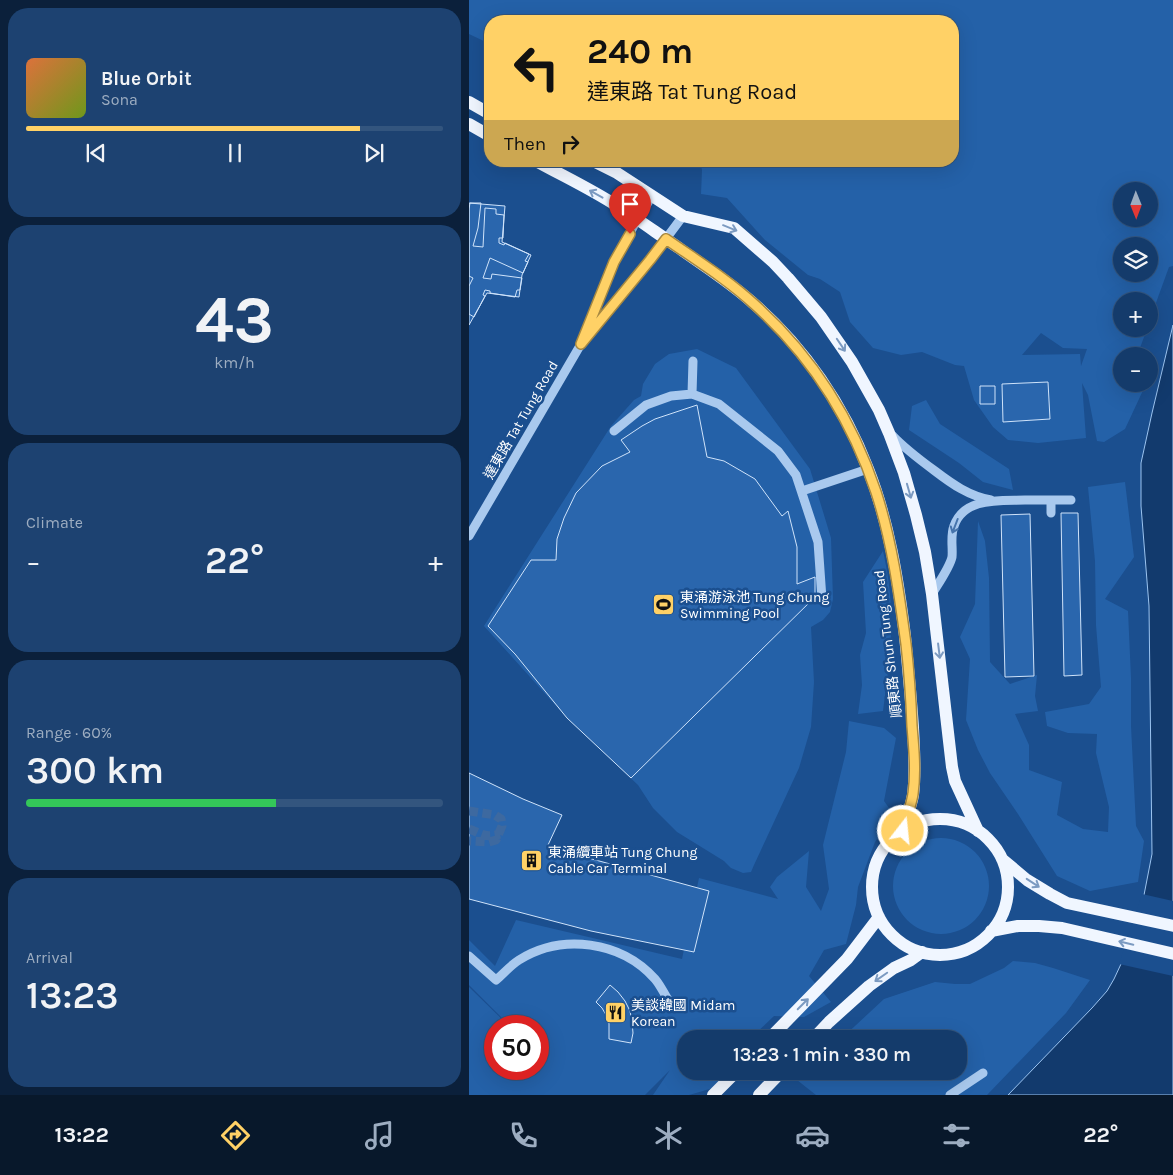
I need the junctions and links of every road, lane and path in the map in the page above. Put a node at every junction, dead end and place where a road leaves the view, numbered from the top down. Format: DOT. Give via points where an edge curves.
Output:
graph roads {
  1 [pos="469,102"];
  2 [pos="484,111"];
  3 [pos="469,124"];
  4 [pos="484,133"];
  5 [pos="547,167"];
  6 [pos="605,167"];
  7 [pos="652,196"];
  8 [pos="683,216"];
  9 [pos="637,220"];
  10 [pos="666,239"];
  11 [pos="581,344"];
  12 [pos="693,361"];
  13 [pos="692,394"];
  14 [pos="614,431"];
  15 [pos="889,433"];
  16 [pos="868,469"];
  17 [pos="804,491"];
  18 [pos="1051,500"];
  19 [pos="1071,500"];
  20 [pos="993,501"];
  21 [pos="1051,514"];
  22 [pos="469,536"];
  23 [pos="932,594"];
  24 [pos="822,598"];
  25 [pos="903,831"];
  26 [pos="978,831"];
  27 [pos="1001,858"];
  28 [pos="879,917"];
  29 [pos="1173,926"];
  30 [pos="991,931"];
  31 [pos="922,952"];
  32 [pos="1173,954"];
  33 [pos="469,956"];
  34 [pos="671,1005"];
  35 [pos="778,1030"];
  36 [pos="821,1030"];
  37 [pos="983,1073"];
  38 [pos="728,1080"];
  39 [pos="773,1080"];
  40 [pos="713,1095"];
  41 [pos="759,1095"];
  42 [pos="950,1095"];
  1 -- 2 [label="main road"];
  3 -- 4 [label="main road"];
  9 -- 5 [label="main road, 順東路 Shun Tung Road, one-way"];
  6 -- 7 [label="main road"];
  7 -- 8 [label="main road"];
  7 -- 9 [label="street, 達東路 Tat Tung Road"];
  8 -- 10 [label="street, 達東路 Tat Tung Road"];
  8 -- 15 [label="main road, one-way" via="734,228 773,262 821,317 843,348"];
  9 -- 10 [label="main road, 順東路 Shun Tung Road"];
  9 -- 11 [label="street, 達東路 Tat Tung Road" via="614,262"];
  10 -- 11 [label="street, 達東路 Tat Tung Road"];
  10 -- 16 [label="main road, 順東路 Shun Tung Road" via="736,288 789,339 832,396"];
  11 -- 22 [label="street, 達東路 Tat Tung Road"];
  12 -- 13 [label="street"];
  13 -- 14 [label="street" via="671,396 646,405"];
  13 -- 17 [label="street" via="719,404 778,451"];
  15 -- 20 [label="street" via="954,485"];
  15 -- 23 [label="main road, one-way" via="916,516"];
  16 -- 17 [label="street"];
  16 -- 25 [label="main road, 順東路 Shun Tung Road" via="895,566 909,673 915,762 913,796"];
  17 -- 24 [label="street" via="818,542"];
  18 -- 19 [label="street"];
  18 -- 20 [label="street"];
  18 -- 21 [label="street"];
  20 -- 23 [label="street, one-way" via="970,507 958,518 953,527 949,565"];
  23 -- 26 [label="main road, one-way" via="952,767"];
  25 -- 26 [label="main road" via="914,824 940,820 960,823"];
  25 -- 28 [label="main road" via="885,847 874,869 872,894"];
  26 -- 27 [label="main road"];
  27 -- 29 [label="main road, one-way" via="1027,880 1067,903"];
  27 -- 30 [label="main road" via="1007,873 1008,890 1006,903"];
  28 -- 31 [label="main road" via="897,939"];
  35 -- 28 [label="main road, one-way" via="847,959"];
  30 -- 31 [label="main road" via="963,951 943,955"];
  32 -- 30 [label="main road, one-way" via="1062,928 1018,926"];
  31 -- 36 [label="main road, one-way" via="869,986"];
  33 -- 34 [label="street" via="496,980 518,960 545,948 575,943 605,948 633,960 655,980"];
  37 -- 42 [label="street"];
  38 -- 40 [label="main road"];
  39 -- 41 [label="main road"];
}
